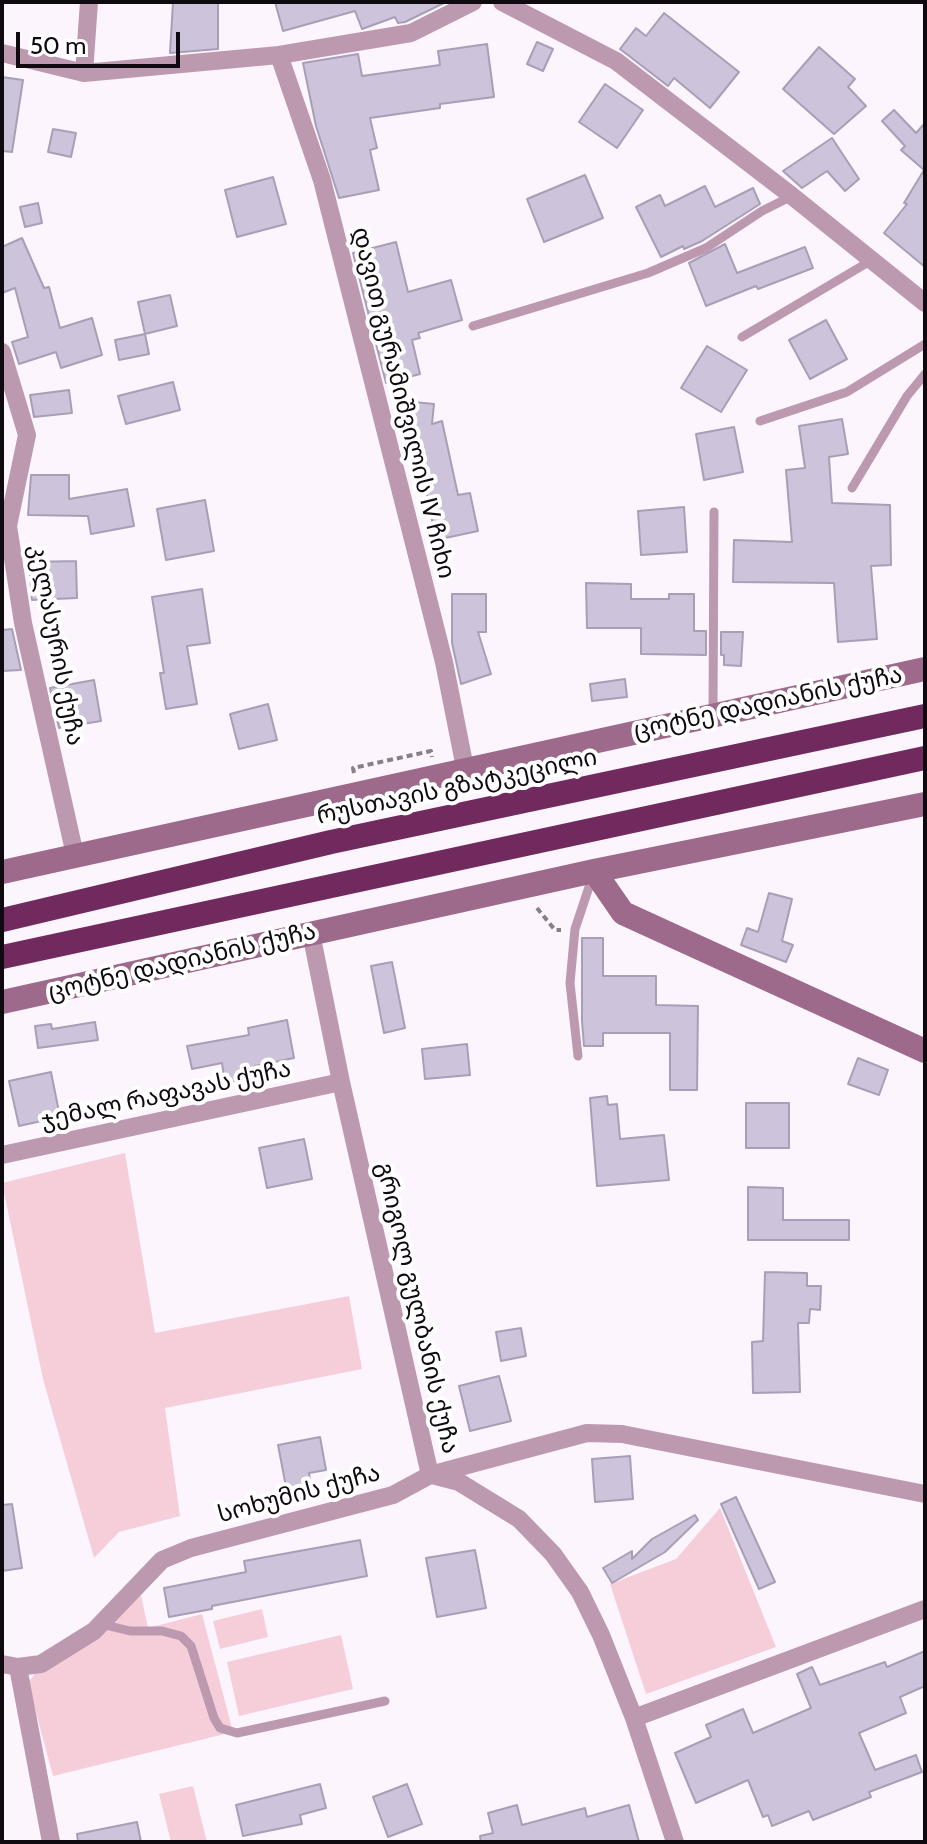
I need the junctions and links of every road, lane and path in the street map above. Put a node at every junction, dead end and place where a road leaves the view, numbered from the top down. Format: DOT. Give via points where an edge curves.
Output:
graph roads {
  1 [pos="89,2"];
  2 [pos="473,2"];
  3 [pos="502,2"];
  4 [pos="2,53"];
  5 [pos="279,55"];
  6 [pos="84,73"];
  7 [pos="792,196"];
  8 [pos="872,260"];
  9 [pos="925,303"];
  10 [pos="473,326"];
  11 [pos="742,337"];
  12 [pos="925,344"];
  13 [pos="2,352"];
  14 [pos="925,374"];
  15 [pos="760,421"];
  16 [pos="852,488"];
  17 [pos="714,512"];
  18 [pos="925,669"];
  19 [pos="713,716"];
  20 [pos="925,716"];
  21 [pos="431,751"];
  22 [pos="925,758"];
  23 [pos="353,768"];
  24 [pos="465,768"];
  25 [pos="925,804"];
  26 [pos="75,855"];
  27 [pos="594,871"];
  28 [pos="2,872"];
  29 [pos="538,908"];
  30 [pos="2,920"];
  31 [pos="575,929"];
  32 [pos="311,933"];
  33 [pos="2,957"];
  34 [pos="2,1002"];
  35 [pos="925,1051"];
  36 [pos="578,1056"];
  37 [pos="341,1082"];
  38 [pos="2,1155"];
  39 [pos="430,1475"];
  40 [pos="925,1494"];
  41 [pos="925,1609"];
  42 [pos="101,1624"];
  43 [pos="10,1666"];
  44 [pos="385,1701"];
  45 [pos="634,1718"];
  46 [pos="51,1842"];
  47 [pos="675,1842"];
  1 -- 6 [label="street"];
  2 -- 5 [label="street" via="411,33"];
  3 -- 7 [label="street" via="616,61"];
  4 -- 6 [label="street"];
  5 -- 6 [label="street"];
  5 -- 24 [label="street, დავით გურამიშვილის IV ჩიხი" via="322,180 444,662"];
  7 -- 8 [label="street"];
  7 -- 10 [label="lane" via="706,248 648,273"];
  8 -- 9 [label="street"];
  8 -- 11 [label="lane"];
  12 -- 15 [label="lane" via="847,392"];
  13 -- 26 [label="street, კელასურის ქუჩა" via="27,435 8,526 23,623"];
  14 -- 16 [label="lane"];
  17 -- 19 [label="lane"];
  18 -- 19 [label="street, ცოტნე დადიანის ქუჩა"];
  19 -- 24 [label="street, ცოტნე დადიანის ქუჩა"];
  20 -- 30 [label="highway, რუსთავის გზატკეცილი" via="346,839"];
  21 -- 23 [label="path"];
  22 -- 33 [label="highway"];
  24 -- 26 [label="street, ცოტნე დადიანის ქუჩა"];
  25 -- 27 [label="street, ცოტნე დადიანის ქუჩა"];
  26 -- 28 [label="street, ცოტნე დადიანის ქუჩა"];
  27 -- 31 [label="lane"];
  27 -- 32 [label="street, ცოტნე დადიანის ქუჩა"];
  27 -- 35 [label="street" via="623,913"];
  29 -- 31 [label="path" via="555,930"];
  31 -- 36 [label="lane" via="570,983"];
  32 -- 34 [label="street, ცოტნე დადიანის ქუჩა"];
  32 -- 37 [label="street, გრიგოლ გულბანის ქუჩა"];
  37 -- 38 [label="street, ჯემალ რაფავას ქუჩა"];
  37 -- 39 [label="street, გრიგოლ გულბანის ქუჩა"];
  39 -- 40 [label="street, სოხუმის ქუჩა" via="599,1433"];
  39 -- 42 [label="street, სოხუმის ქუჩა" via="393,1495 162,1560"];
  39 -- 45 [label="street, გრიგოლ გულბანის ქუჩა" via="459,1482 519,1519 553,1554 580,1592"];
  41 -- 45 [label="street"];
  42 -- 43 [label="street, სოხუმის ქუჩა" via="41,1664"];
  42 -- 44 [label="lane" via="181,1636 191,1646 214,1718 220,1728 237,1733"];
  43 -- 46 [label="street"];
  45 -- 47 [label="street, გრიგოლ გულბანის ქუჩა"];
}
